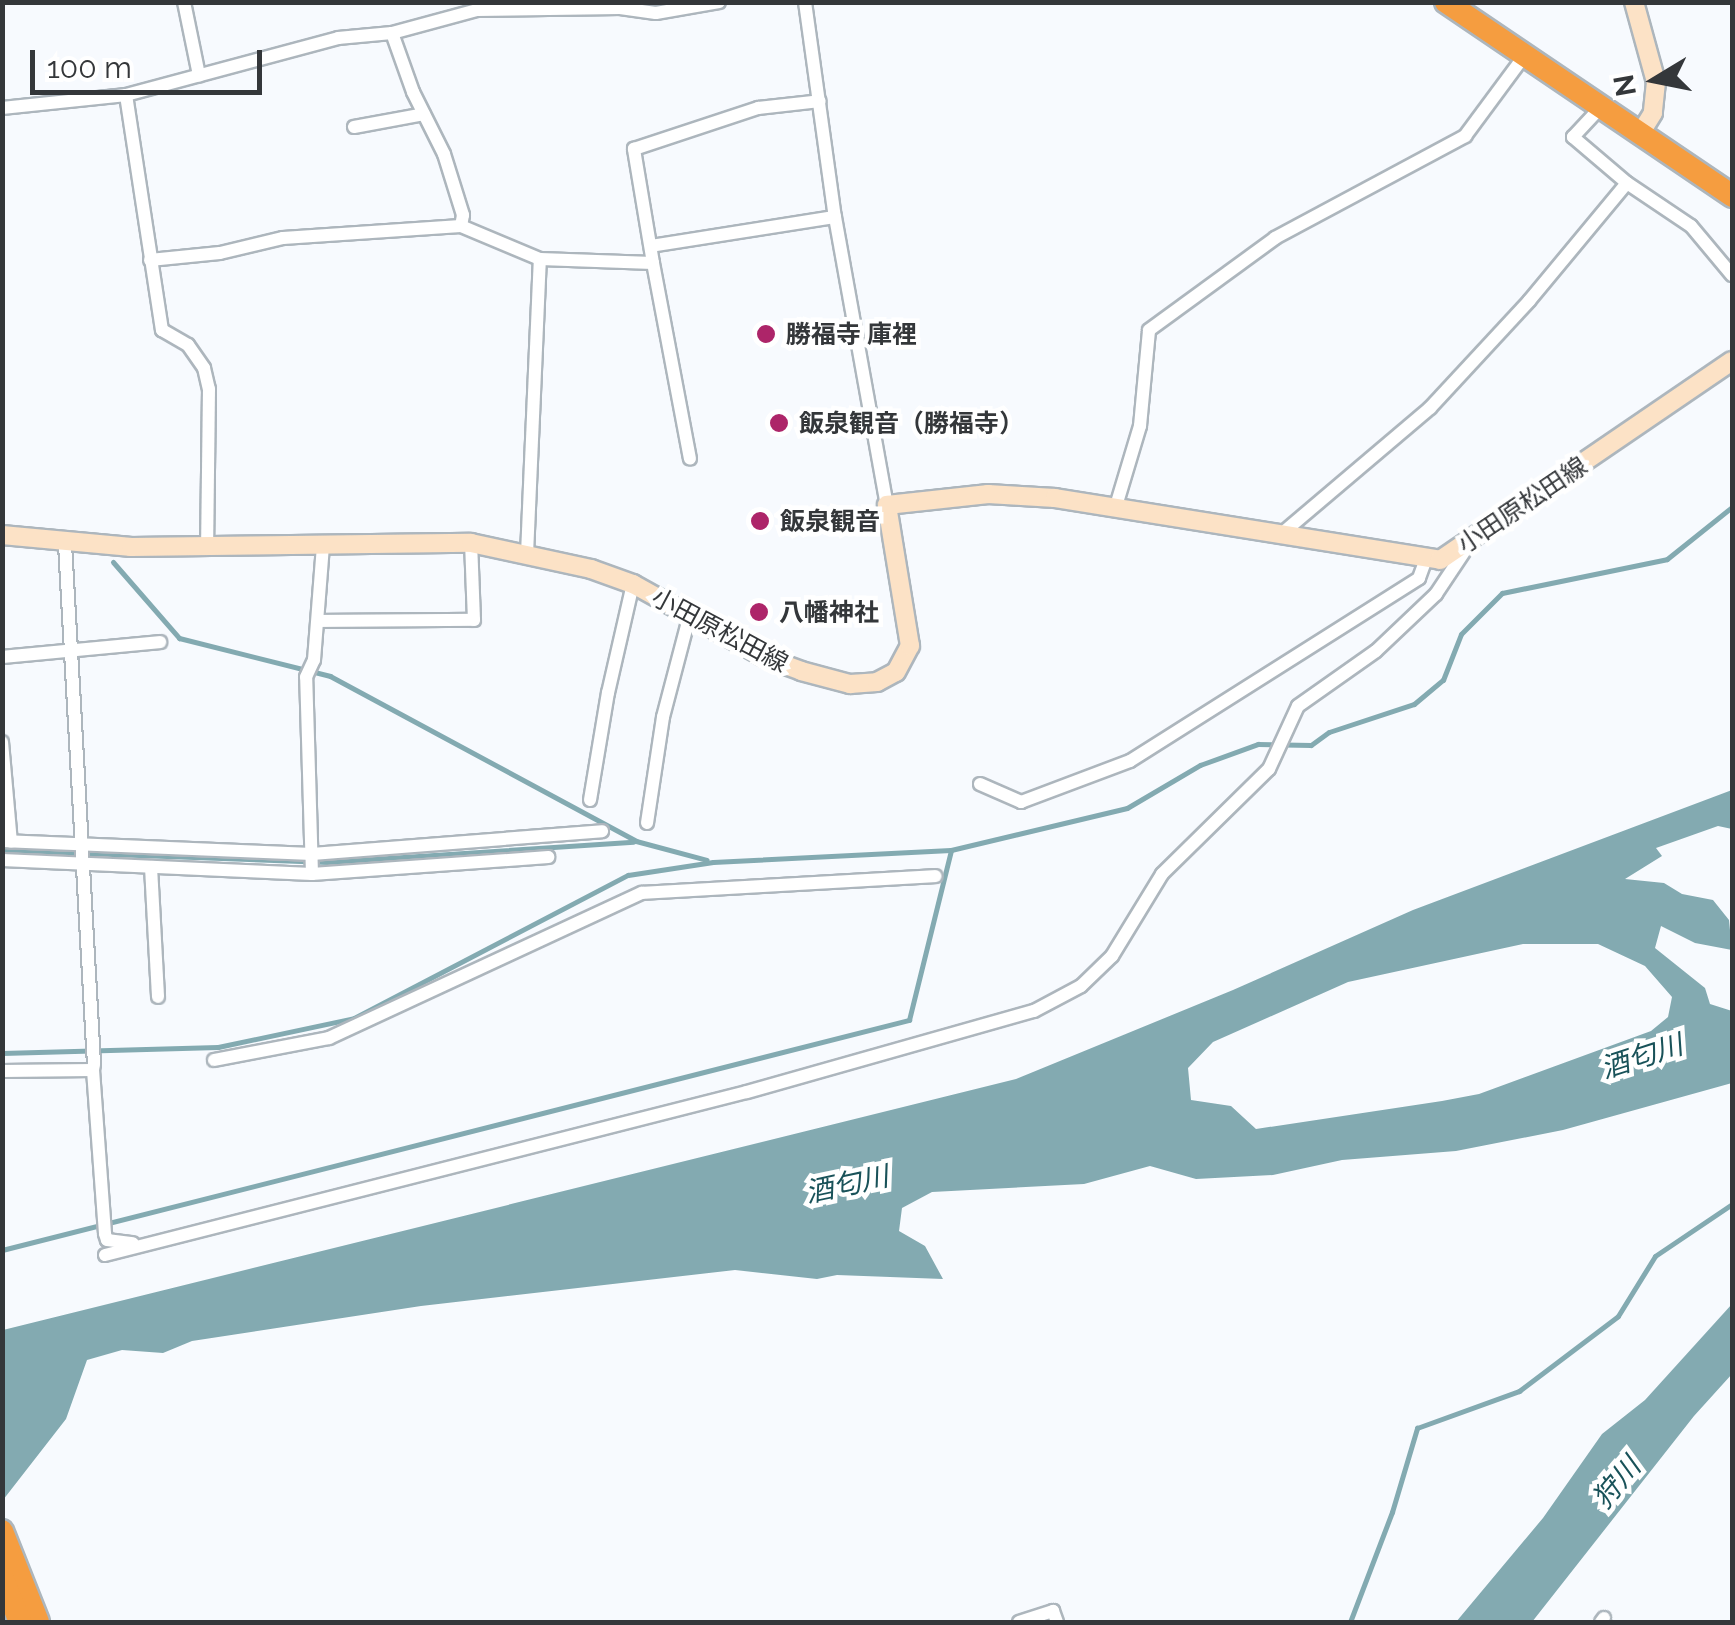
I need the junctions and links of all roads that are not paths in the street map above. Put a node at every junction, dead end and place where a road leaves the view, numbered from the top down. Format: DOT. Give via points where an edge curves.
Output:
graph roads {
  1 [pos="184,2"];
  2 [pos="719,2"];
  3 [pos="805,2"];
  4 [pos="1446,2"];
  5 [pos="1634,2"];
  6 [pos="392,33"];
  7 [pos="1525,56"];
  8 [pos="199,76"];
  9 [pos="126,95"];
  10 [pos="820,101"];
  11 [pos="1602,106"];
  12 [pos="2,108"];
  13 [pos="424,114"];
  14 [pos="354,127"];
  15 [pos="1640,134"];
  16 [pos="1627,184"];
  17 [pos="1732,196"];
  18 [pos="836,216"];
  19 [pos="461,226"];
  20 [pos="651,246"];
  21 [pos="540,259"];
  22 [pos="150,260"];
  23 [pos="653,263"];
  24 [pos="1732,275"];
  25 [pos="1732,361"];
  26 [pos="690,458"];
  27 [pos="887,505"];
  28 [pos="1116,506"];
  29 [pos="2,535"];
  30 [pos="1276,537"];
  31 [pos="1472,539"];
  32 [pos="65,543"];
  33 [pos="472,543"];
  34 [pos="324,545"];
  35 [pos="206,547"];
  36 [pos="527,554"];
  37 [pos="1426,560"];
  38 [pos="633,584"];
  39 [pos="690,614"];
  40 [pos="318,621"];
  41 [pos="160,642"];
  42 [pos="74,650"];
  43 [pos="2,657"];
  44 [pos="2,742"];
  45 [pos="980,784"];
  46 [pos="590,800"];
  47 [pos="646,823"];
  48 [pos="602,832"];
  49 [pos="7,841"];
  50 [pos="499,842"];
  51 [pos="82,845"];
  52 [pos="312,854"];
  53 [pos="548,858"];
  54 [pos="2,860"];
  55 [pos="500,862"];
  56 [pos="82,865"];
  57 [pos="152,867"];
  58 [pos="312,874"];
  59 [pos="936,876"];
  60 [pos="158,997"];
  61 [pos="214,1060"];
  62 [pos="93,1067"];
  63 [pos="2,1072"];
  64 [pos="155,1243"];
  65 [pos="105,1256"];
  66 [pos="2,1531"];
  67 [pos="2,1577"];
  68 [pos="20,1622"];
  69 [pos="38,1622"];
  70 [pos="1019,1622"];
  71 [pos="1056,1622"];
  1 -- 8 [label="street"];
  2 -- 6 [label="street" via="656,13 477,10"];
  3 -- 10 [label="street"];
  4 -- 7 [label="highway"];
  5 -- 15 [label="main road" via="1656,82 1653,113"];
  6 -- 8 [label="street" via="338,38"];
  6 -- 13 [label="street"];
  7 -- 11 [label="highway"];
  7 -- 28 [label="street" via="1465,136 1275,238 1150,330 1140,426"];
  8 -- 9 [label="street"];
  9 -- 12 [label="street"];
  9 -- 22 [label="street"];
  10 -- 18 [label="street"];
  10 -- 20 [label="street" via="758,108 634,149"];
  11 -- 15 [label="highway"];
  11 -- 16 [label="street" via="1573,136"];
  13 -- 14 [label="street"];
  13 -- 19 [label="street" via="444,154"];
  15 -- 17 [label="highway"];
  16 -- 24 [label="street" via="1691,226"];
  16 -- 30 [label="street" via="1530,302 1430,408"];
  18 -- 20 [label="street"];
  18 -- 27 [label="street"];
  19 -- 21 [label="street"];
  19 -- 22 [label="street" via="283,238"];
  20 -- 23 [label="street"];
  21 -- 23 [label="street"];
  21 -- 36 [label="street"];
  22 -- 35 [label="street" via="162,330 188,345 209,388"];
  23 -- 26 [label="street"];
  25 -- 31 [label="main road, 小田原松田線"];
  27 -- 28 [label="main road, 小田原松田線" via="988,494"];
  27 -- 39 [label="main road, 小田原松田線" via="910,646 896,672 850,684 801,672"];
  28 -- 30 [label="main road, 小田原松田線"];
  29 -- 32 [label="main road, 小田原松田線"];
  30 -- 37 [label="main road, 小田原松田線"];
  31 -- 37 [label="main road, 小田原松田線" via="1440,560"];
  31 -- 64 [label="street" via="1436,594 1376,651 1298,706 1278,756 1162,874 1112,956 1080,986 1034,1010 747,1092"];
  32 -- 35 [label="main road, 小田原松田線"];
  32 -- 42 [label="street"];
  33 -- 34 [label="main road, 小田原松田線"];
  33 -- 36 [label="main road, 小田原松田線"];
  33 -- 40 [label="street" via="474,620"];
  34 -- 35 [label="main road, 小田原松田線"];
  34 -- 40 [label="street"];
  36 -- 38 [label="main road, 小田原松田線"];
  37 -- 45 [label="street" via="1419,578 1130,761 1021,802"];
  38 -- 39 [label="main road, 小田原松田線"];
  38 -- 46 [label="street"];
  39 -- 47 [label="street" via="663,716"];
  40 -- 52 [label="street" via="306,677"];
  41 -- 42 [label="street"];
  42 -- 43 [label="street"];
  42 -- 51 [label="street"];
  44 -- 49 [label="street"];
  48 -- 50 [label="street"];
  49 -- 51 [label="street"];
  50 -- 52 [label="street"];
  50 -- 55 [label="street"];
  51 -- 52 [label="street"];
  51 -- 56 [label="street"];
  52 -- 58 [label="street"];
  53 -- 55 [label="street"];
  54 -- 56 [label="street"];
  55 -- 58 [label="street"];
  56 -- 57 [label="street"];
  56 -- 62 [label="street"];
  57 -- 58 [label="street"];
  57 -- 60 [label="street"];
  59 -- 61 [label="street" via="642,892 330,1038"];
  62 -- 63 [label="street"];
  62 -- 64 [label="street" via="107,1240"];
  64 -- 65 [label="street"];
  66 -- 69 [label="highway"];
  67 -- 68 [label="highway"];
  70 -- 71 [label="street" via="1052,1611"];
}
